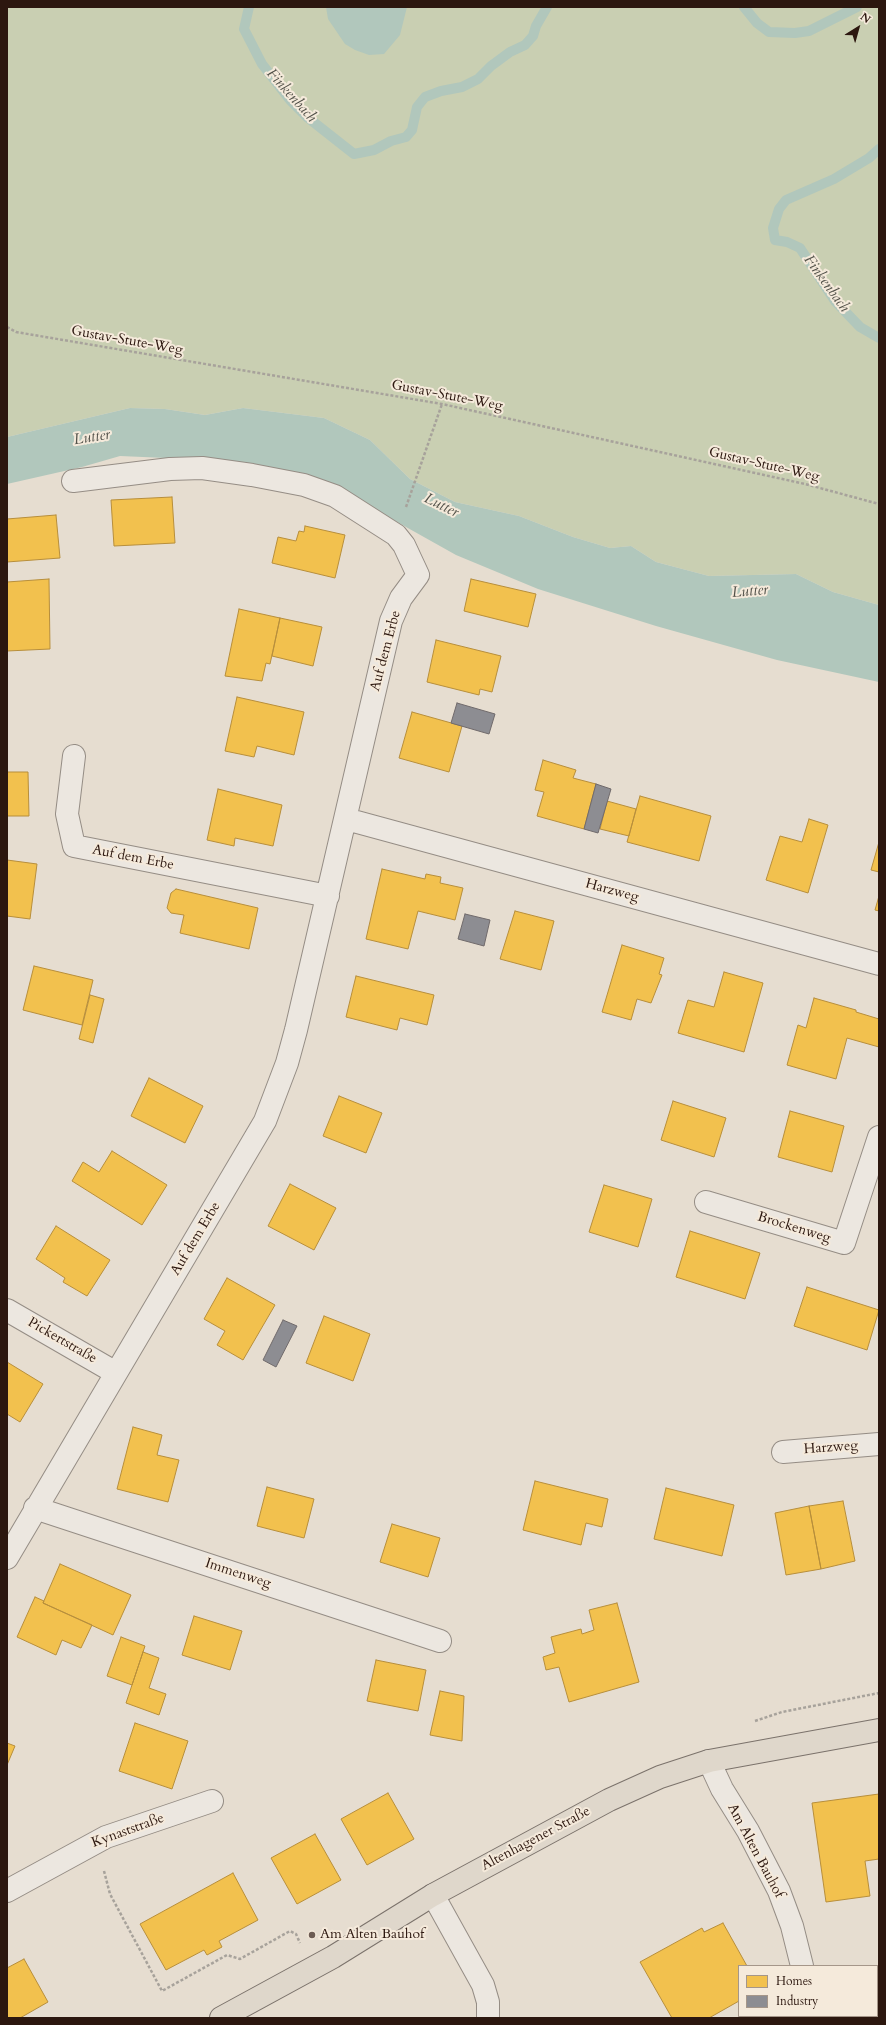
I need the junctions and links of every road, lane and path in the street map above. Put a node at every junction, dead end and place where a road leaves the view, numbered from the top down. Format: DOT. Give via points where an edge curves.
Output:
graph roads {
  1 [pos="7,328"];
  2 [pos="442,404"];
  3 [pos="73,481"];
  4 [pos="879,504"];
  5 [pos="404,511"];
  6 [pos="74,756"];
  7 [pos="346,819"];
  8 [pos="328,896"];
  9 [pos="879,964"];
  10 [pos="879,1137"];
  11 [pos="706,1202"];
  12 [pos="7,1310"];
  13 [pos="116,1373"];
  14 [pos="879,1444"];
  15 [pos="783,1452"];
  16 [pos="35,1508"];
  17 [pos="7,1558"];
  18 [pos="440,1641"];
  19 [pos="879,1730"];
  20 [pos="709,1761"];
  21 [pos="212,1801"];
  22 [pos="98,1841"];
  23 [pos="7,1891"];
  24 [pos="433,1895"];
  25 [pos="296,1934"];
  26 [pos="802,1965"];
  27 [pos="221,2018"];
  28 [pos="488,2018"];
  1 -- 2 [label="path, Gustav-Stute-Weg" via="16,332"];
  2 -- 4 [label="path, Gustav-Stute-Weg" via="805,484"];
  2 -- 5 [label="path"];
  3 -- 7 [label="street, Auf dem Erbe" via="170,469 202,468 252,474 335,496 396,535 404,545 418,575 401,598 391,621"];
  6 -- 8 [label="street, Auf dem Erbe" via="67,814 74,846"];
  7 -- 8 [label="street, Auf dem Erbe"];
  7 -- 9 [label="street, Harzweg"];
  8 -- 13 [label="street, Auf dem Erbe" via="287,1062 265,1121"];
  10 -- 11 [label="street, Brockenweg" via="844,1243"];
  12 -- 13 [label="street, Pickertstraße"];
  13 -- 16 [label="street, Auf dem Erbe"];
  14 -- 15 [label="street, Harzweg"];
  16 -- 17 [label="street, Auf dem Erbe"];
  16 -- 18 [label="street, Immenweg"];
  19 -- 20 [label="main road, Altenhagener Straße"];
  20 -- 24 [label="main road, Altenhagener Straße" via="660,1777 609,1800"];
  20 -- 26 [label="street, Am Alten Bauhof" via="779,1891 792,1926"];
  21 -- 22 [label="street, Kynaststraße"];
  22 -- 23 [label="street, Kynaststraße"];
  22 -- 25 [label="path" via="110,1894 162,1992 227,1955 240,1959 290,1931"];
  24 -- 27 [label="main road, Altenhagener Straße" via="333,1957"];
  24 -- 28 [label="street" via="483,1985 488,2002"];
}
